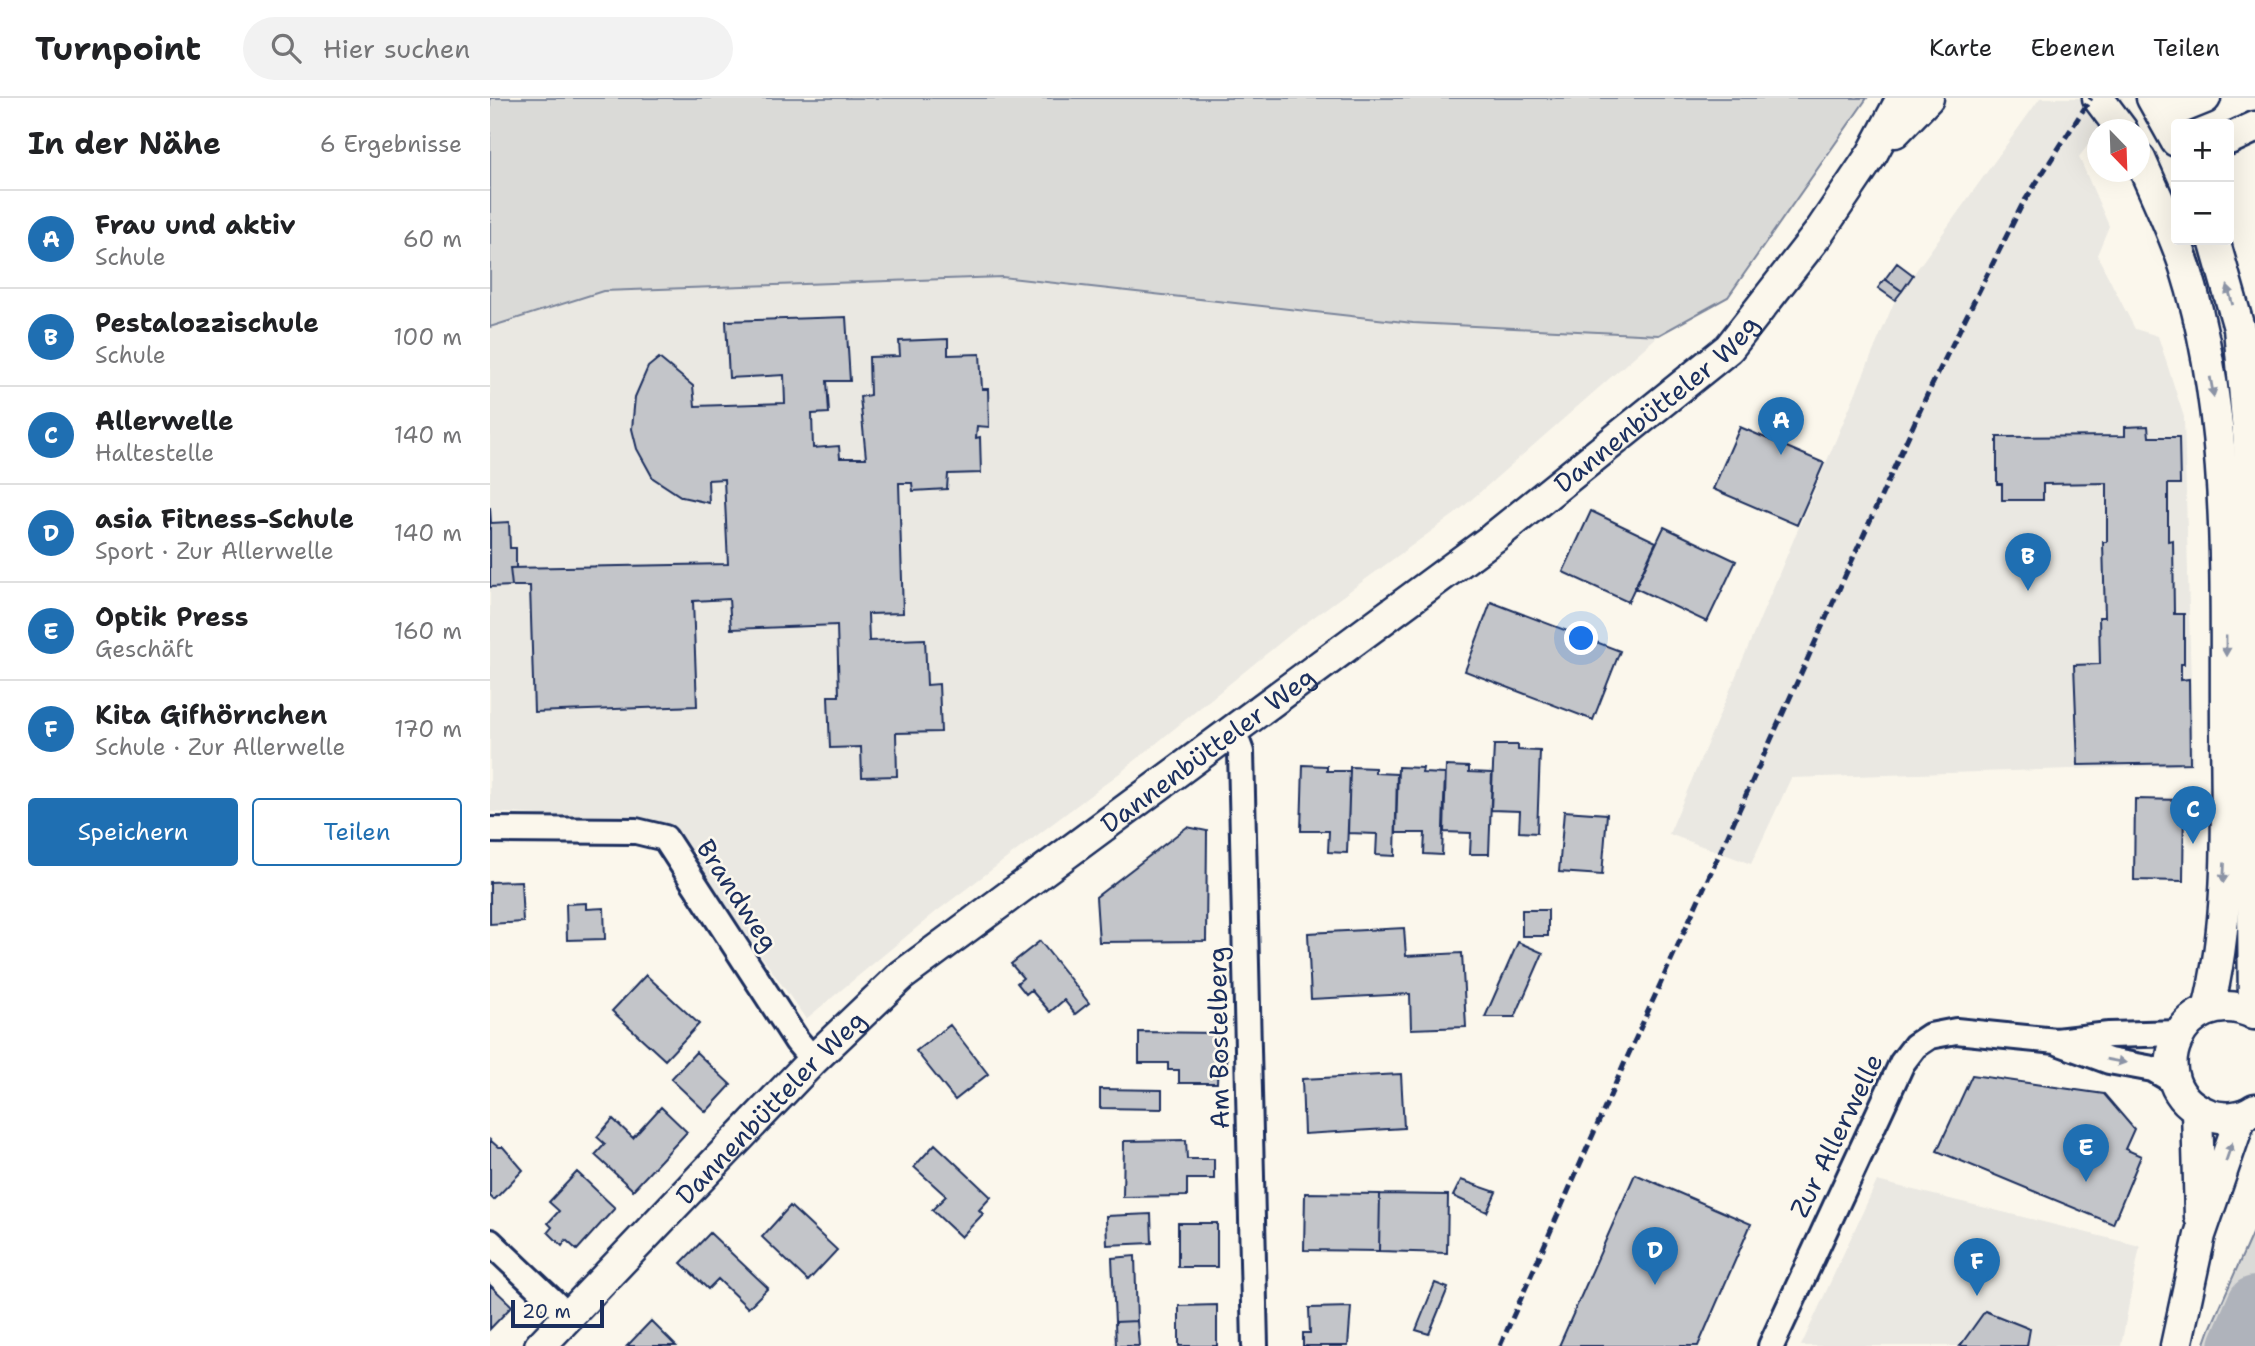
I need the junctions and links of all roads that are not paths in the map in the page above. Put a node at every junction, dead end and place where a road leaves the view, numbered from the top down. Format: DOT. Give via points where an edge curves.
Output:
graph roads {
  1 [pos="1902,98"];
  2 [pos="1928,98"];
  3 [pos="2098,98"];
  4 [pos="2205,98"];
  5 [pos="2164,118"];
  6 [pos="2114,119"];
  7 [pos="2255,127"];
  8 [pos="2234,137"];
  9 [pos="2150,141"];
  10 [pos="1872,154"];
  11 [pos="2171,157"];
  12 [pos="2150,158"];
  13 [pos="2150,181"];
  14 [pos="2215,245"];
  15 [pos="1233,730"];
  16 [pos="490,830"];
  17 [pos="2255,925"];
  18 [pos="2208,1010"];
  19 [pos="2255,1014"];
  20 [pos="2179,1033"];
  21 [pos="2056,1041"];
  22 [pos="813,1060"];
  23 [pos="2175,1082"];
  24 [pos="2197,1109"];
  25 [pos="2248,1112"];
  26 [pos="2200,1235"];
  27 [pos="490,1242"];
  28 [pos="568,1316"];
  29 [pos="540,1346"];
  30 [pos="1255,1346"];
  31 [pos="1771,1346"];
  32 [pos="2176,1346"];
  1 -- 10 [label="street, Dannenbütteler Weg"];
  2 -- 10 [label="street, Dannenbütteler Weg"];
  3 -- 6 [label="street"];
  4 -- 5 [label="street"];
  5 -- 9 [label="street"];
  7 -- 8 [label="street"];
  10 -- 15 [label="street, Dannenbütteler Weg" via="1818,234 1729,348 1493,538"];
  11 -- 12 [label="street"];
  13 -- 18 [label="street, one-way" via="2174,236 2201,326 2224,500 2227,822 2222,919"];
  17 -- 14 [label="street, one-way" via="2249,444 2239,328"];
  15 -- 22 [label="street, Dannenbütteler Weg" via="944,941 890,985"];
  15 -- 30 [label="street, Am Bostelberg" via="1241,752"];
  16 -- 22 [label="street, Brandweg" via="636,831 665,838"];
  17 -- 19 [label="street"];
  18 -- 19 [label="street" via="2230,1007"];
  18 -- 20 [label="street"];
  20 -- 21 [label="street, Zur Allerwelle"];
  20 -- 23 [label="street" via="2172,1055"];
  21 -- 23 [label="street, Zur Allerwelle, one-way" via="2109,1061 2153,1069"];
  21 -- 31 [label="street, Zur Allerwelle" via="1956,1031 1930,1036 1915,1046 1862,1145"];
  22 -- 28 [label="street, Dannenbütteler Weg"];
  23 -- 24 [label="street"];
  24 -- 25 [label="street" via="2211,1115"];
  24 -- 26 [label="street"];
  26 -- 25 [label="street, one-way"];
  26 -- 32 [label="street"];
  27 -- 28 [label="street"];
  28 -- 29 [label="street, Dannenbütteler Weg"];
}
